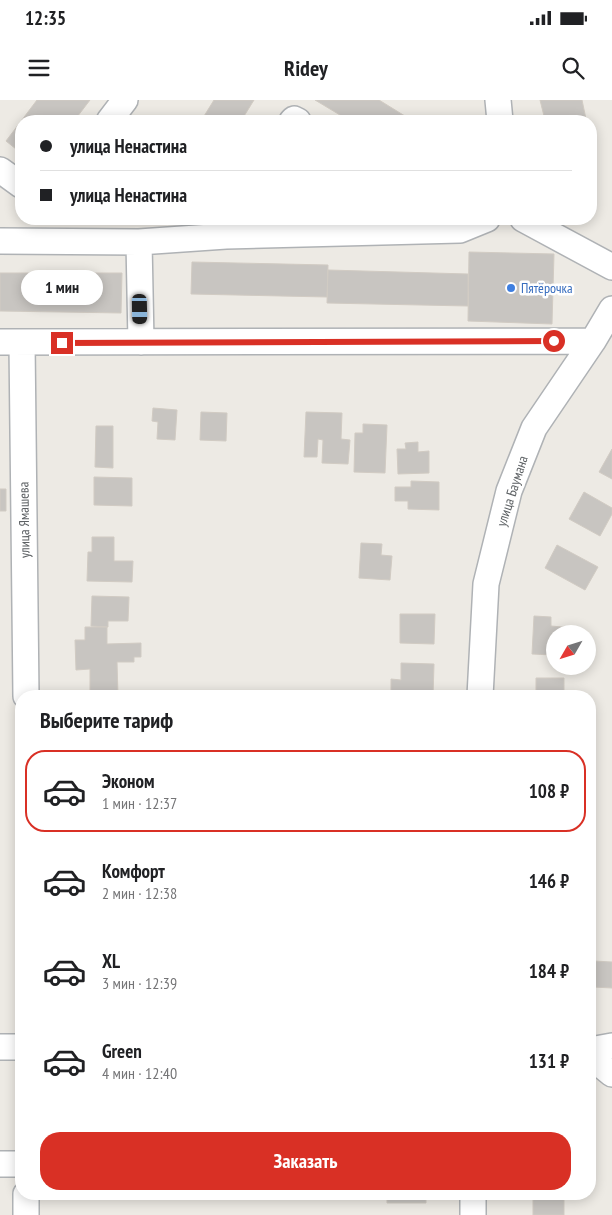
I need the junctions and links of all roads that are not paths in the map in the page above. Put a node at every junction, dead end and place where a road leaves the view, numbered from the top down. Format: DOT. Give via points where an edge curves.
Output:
graph roads {
  1 [pos="125,100"];
  2 [pos="498,100"];
  3 [pos="114,115"];
  4 [pos="499,115"];
  5 [pos="0,170"];
  6 [pos="15,181"];
  7 [pos="451,225"];
  8 [pos="534,225"];
  9 [pos="231,227"];
  10 [pos="0,241"];
  11 [pos="139,242"];
  12 [pos="612,268"];
  13 [pos="612,308"];
  14 [pos="593,341"];
  15 [pos="141,342"];
  16 [pos="11,343"];
  17 [pos="26,690"];
  18 [pos="480,690"];
  19 [pos="612,1046"];
  20 [pos="0,1047"];
  21 [pos="15,1047"];
  22 [pos="596,1049"];
  23 [pos="596,1061"];
  24 [pos="612,1074"];
  25 [pos="0,1164"];
  26 [pos="15,1164"];
  27 [pos="26,1200"];
  28 [pos="474,1200"];
  29 [pos="26,1215"];
  30 [pos="473,1215"];
  1 -- 3 [label="street"];
  2 -- 4 [label="street"];
  5 -- 6 [label="street"];
  7 -- 9 [label="street"];
  8 -- 12 [label="street"];
  9 -- 11 [label="street"];
  10 -- 11 [label="street"];
  11 -- 15 [label="street"];
  13 -- 14 [label="street, улица Баумана"];
  14 -- 15 [label="street"];
  14 -- 18 [label="street, улица Баумана" via="534,428 510,491 486,584"];
  15 -- 16 [label="street"];
  16 -- 17 [label="street, улица Ямашева"];
  19 -- 22 [label="street"];
  20 -- 21 [label="street"];
  23 -- 24 [label="street"];
  25 -- 26 [label="street"];
  27 -- 29 [label="street"];
  28 -- 30 [label="street"];
}
